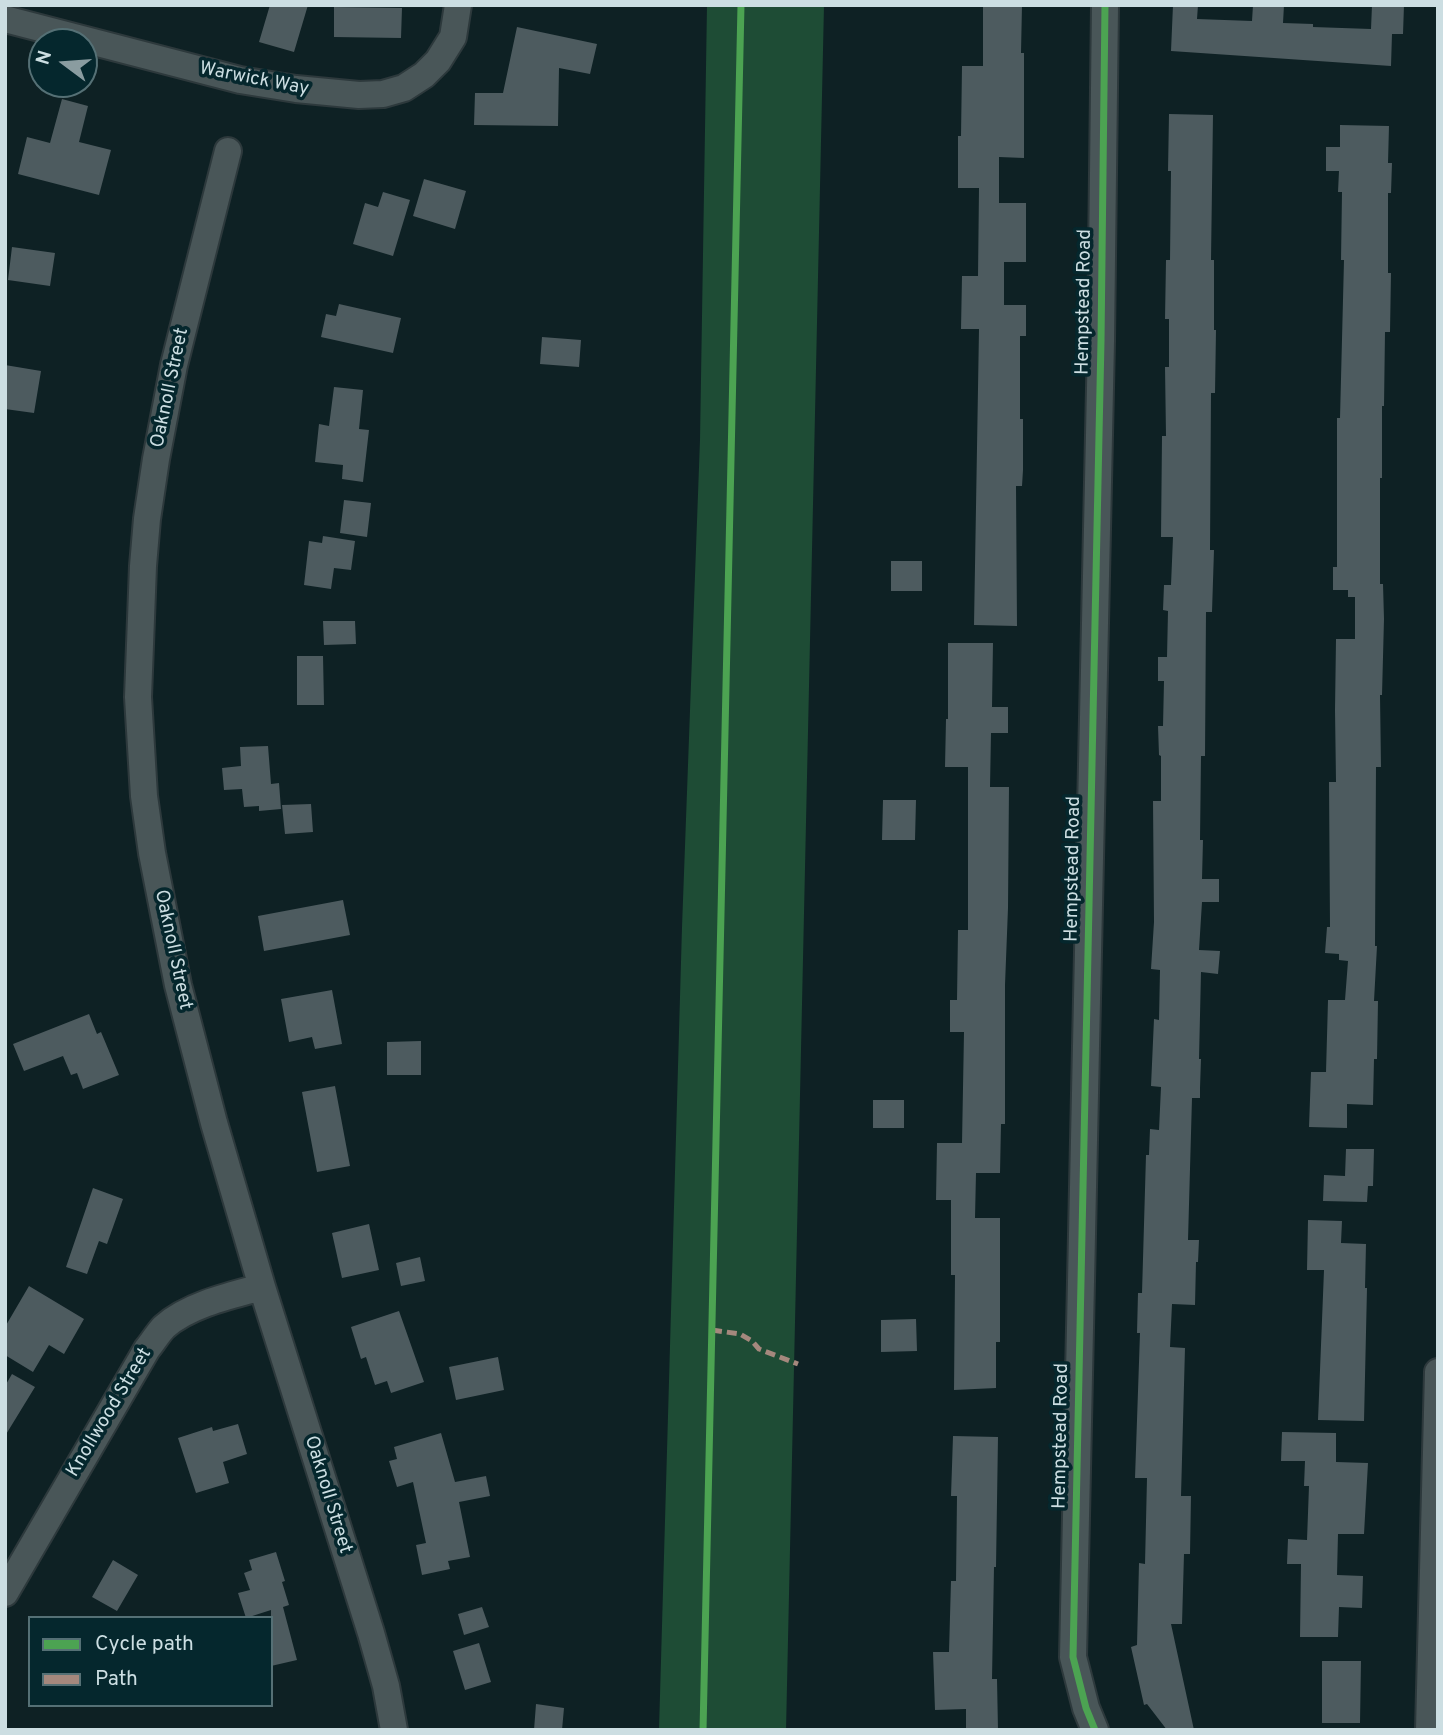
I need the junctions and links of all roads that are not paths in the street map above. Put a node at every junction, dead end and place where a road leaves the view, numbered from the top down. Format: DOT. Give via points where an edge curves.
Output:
graph roads {
  1 [pos="458,5"];
  2 [pos="1105,5"];
  3 [pos="5,19"];
  4 [pos="228,151"];
  5 [pos="262,1287"];
  6 [pos="1438,1372"];
  7 [pos="5,1593"];
  8 [pos="394,1730"];
  9 [pos="1094,1730"];
  10 [pos="1429,1730"];
  1 -- 3 [label="street, Warwick Way" via="453,37 424,75 404,88 359,95 240,80"];
  2 -- 9 [label="street, Hempstead Road" via="1073,1657"];
  4 -- 5 [label="street, Oaknoll Street" via="174,365 156,459 142,566 138,697 144,796 178,985"];
  5 -- 7 [label="street, Knollwood Street" via="180,1315 164,1327 140,1360"];
  5 -- 8 [label="street, Oaknoll Street" via="371,1633"];
  6 -- 10 [label="street"];
}
